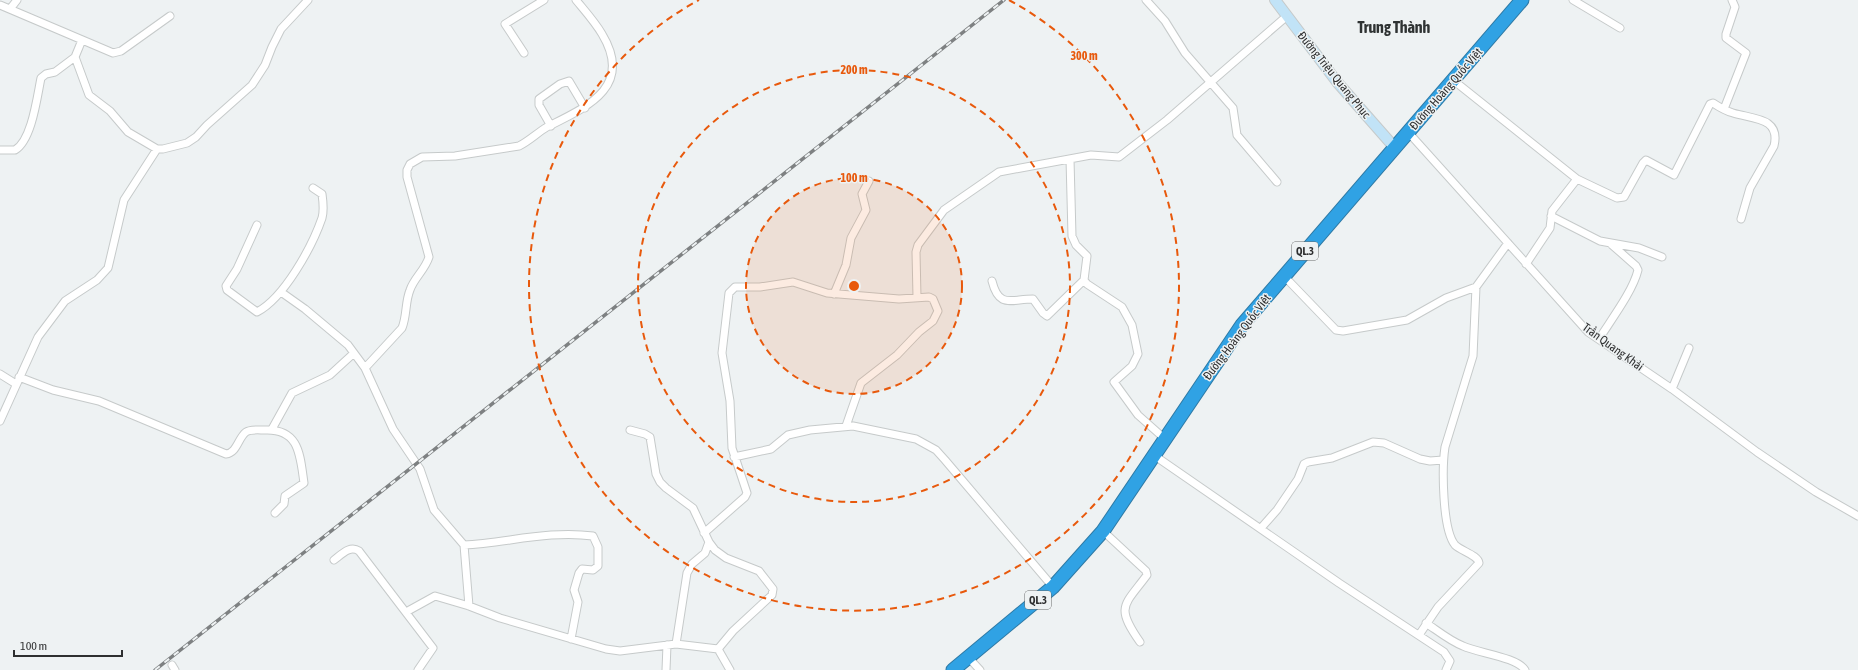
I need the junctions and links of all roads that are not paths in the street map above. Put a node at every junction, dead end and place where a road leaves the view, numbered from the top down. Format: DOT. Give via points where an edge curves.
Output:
graph roads {
  1 [pos="17,0"];
  2 [pos="308,0"];
  3 [pos="544,0"];
  4 [pos="576,0"];
  5 [pos="1146,0"];
  6 [pos="1275,0"];
  7 [pos="1522,0"];
  8 [pos="1573,0"];
  9 [pos="1732,0"];
  10 [pos="0,5"];
  11 [pos="10,10"];
  12 [pos="170,16"];
  13 [pos="1288,16"];
  14 [pos="1620,28"];
  15 [pos="82,40"];
  16 [pos="524,53"];
  17 [pos="75,57"];
  18 [pos="1453,80"];
  19 [pos="1211,82"];
  20 [pos="585,108"];
  21 [pos="1724,109"];
  22 [pos="550,126"];
  23 [pos="1408,132"];
  24 [pos="1395,148"];
  25 [pos="157,149"];
  26 [pos="5,151"];
  27 [pos="1070,159"];
  28 [pos="1577,179"];
  29 [pos="869,181"];
  30 [pos="1277,182"];
  31 [pos="313,188"];
  32 [pos="1551,216"];
  33 [pos="1741,219"];
  34 [pos="257,225"];
  35 [pos="1508,243"];
  36 [pos="1611,244"];
  37 [pos="1662,257"];
  38 [pos="1526,264"];
  39 [pos="1284,276"];
  40 [pos="1084,280"];
  41 [pos="992,281"];
  42 [pos="1476,287"];
  43 [pos="281,292"];
  44 [pos="834,294"];
  45 [pos="917,297"];
  46 [pos="1599,339"];
  47 [pos="1689,348"];
  48 [pos="354,353"];
  49 [pos="365,368"];
  50 [pos="0,374"];
  51 [pos="19,377"];
  52 [pos="16,384"];
  53 [pos="1672,389"];
  54 [pos="0,421"];
  55 [pos="846,426"];
  56 [pos="272,429"];
  57 [pos="630,430"];
  58 [pos="1164,439"];
  59 [pos="1155,456"];
  60 [pos="734,457"];
  61 [pos="1443,460"];
  62 [pos="275,513"];
  63 [pos="1858,516"];
  64 [pos="1261,528"];
  65 [pos="1103,531"];
  66 [pos="704,533"];
  67 [pos="709,542"];
  68 [pos="464,545"];
  69 [pos="334,560"];
  70 [pos="1054,587"];
  71 [pos="469,606"];
  72 [pos="406,612"];
  73 [pos="1426,623"];
  74 [pos="1419,635"];
  75 [pos="571,639"];
  76 [pos="1140,642"];
  77 [pos="667,644"];
  78 [pos="676,644"];
  79 [pos="718,649"];
  80 [pos="968,657"];
  81 [pos="418,670"];
  82 [pos="666,670"];
  83 [pos="730,670"];
  84 [pos="952,670"];
  85 [pos="980,670"];
  86 [pos="1446,670"];
  87 [pos="1525,670"];
  1 -- 11 [label="street"];
  2 -- 25 [label="street" via="281,29 266,65 246,91 192,141"];
  3 -- 16 [label="street" via="505,24"];
  4 -- 20 [label="street" via="602,33 613,60 612,74 606,88"];
  5 -- 19 [label="street" via="1165,20 1185,53"];
  6 -- 13 [label="main road, Đường Triệu Quang Phục"];
  7 -- 18 [label="highway, Đường Hoàng Quốc Việt / QL.3"];
  8 -- 14 [label="street"];
  9 -- 21 [label="street" via="1735,7 1726,38 1744,50 1746,56"];
  10 -- 11 [label="street"];
  11 -- 15 [label="street"];
  12 -- 15 [label="street" via="117,53"];
  13 -- 19 [label="street"];
  13 -- 24 [label="main road, Đường Triệu Quang Phục" via="1337,82"];
  15 -- 17 [label="street"];
  17 -- 25 [label="street" via="89,95 110,111 128,132"];
  17 -- 26 [label="street" via="55,72 41,78 33,118 22,144 15,150"];
  18 -- 23 [label="highway, Đường Hoàng Quốc Việt / QL.3"];
  18 -- 28 [label="street"];
  19 -- 27 [label="street" via="1119,157 1097,155"];
  19 -- 30 [label="street" via="1233,108 1236,129 1241,141"];
  20 -- 22 [label="street"];
  20 -- 22 [label="street" via="569,81 560,84 539,99"];
  21 -- 28 [label="street" via="1713,103 1707,106 1692,142 1674,175 1646,160 1624,196 1617,198"];
  21 -- 33 [label="street" via="1763,120 1774,130 1776,138 1746,196"];
  22 -- 49 [label="street" via="519,146 455,156 422,158 410,164 407,177 429,257 409,292 402,328"];
  23 -- 24 [label="highway, Đường Hoàng Quốc Việt / QL.3"];
  23 -- 35 [label="street, Trần Quang Khải"];
  24 -- 39 [label="highway, Đường Hoàng Quốc Việt / QL.3"];
  25 -- 51 [label="street" via="124,200 108,268 97,280 60,306 34,343"];
  27 -- 40 [label="street" via="1072,236 1076,245 1087,256"];
  27 -- 45 [label="street" via="999,172 944,210 918,245"];
  28 -- 32 [label="street" via="1552,211"];
  29 -- 44 [label="street" via="862,194 866,210 851,238 846,265"];
  31 -- 43 [label="street" via="322,194 322,218"];
  32 -- 36 [label="street"];
  32 -- 38 [label="street" via="1550,228"];
  34 -- 43 [label="street" via="226,288 257,312"];
  35 -- 38 [label="street, Trần Quang Khải"];
  35 -- 42 [label="street"];
  36 -- 37 [label="street" via="1639,248"];
  36 -- 46 [label="street" via="1638,270 1637,276"];
  38 -- 46 [label="street, Trần Quang Khải" via="1588,332"];
  39 -- 42 [label="street" via="1334,328 1341,332 1407,320 1446,298"];
  39 -- 58 [label="highway, Đường Hoàng Quốc Việt / QL.3" via="1242,325"];
  40 -- 41 [label="street" via="1047,316 1033,299 1001,299"];
  40 -- 58 [label="street" via="1122,307 1128,315 1138,354 1132,366 1114,382 1138,415"];
  42 -- 61 [label="street" via="1474,356 1448,436"];
  43 -- 48 [label="street" via="305,309"];
  44 -- 45 [label="street" via="899,299"];
  44 -- 60 [label="street" via="793,282 735,287 729,292 722,353 730,401"];
  45 -- 55 [label="street" via="934,299 937,305 936,316 896,355 860,383"];
  46 -- 53 [label="street, Trần Quang Khải"];
  47 -- 53 [label="street"];
  48 -- 49 [label="street"];
  48 -- 56 [label="street" via="330,375 292,393"];
  49 -- 68 [label="street" via="389,422 420,470 434,510"];
  50 -- 52 [label="street"];
  51 -- 52 [label="street"];
  51 -- 56 [label="street" via="53,390 99,401 226,454 233,451 245,432"];
  52 -- 54 [label="street"];
  53 -- 63 [label="street, Trần Quang Khải" via="1809,488"];
  55 -- 60 [label="street" via="788,435 771,449"];
  55 -- 70 [label="street" via="905,435 936,450"];
  56 -- 62 [label="street" via="286,434 296,444 304,483 285,496 284,504"];
  57 -- 66 [label="street" via="650,437 656,474 660,482 693,508"];
  58 -- 59 [label="highway, Đường Hoàng Quốc Việt / QL.3"];
  59 -- 64 [label="street"];
  59 -- 65 [label="highway, Đường Hoàng Quốc Việt / QL.3"];
  60 -- 66 [label="street" via="746,493 745,497"];
  61 -- 64 [label="street" via="1420,459 1384,443 1373,442 1332,458 1308,462 1304,464 1298,479 1277,510"];
  61 -- 73 [label="street" via="1444,502 1451,538 1459,548 1479,562"];
  64 -- 74 [label="street" via="1339,584"];
  65 -- 70 [label="highway, Đường Hoàng Quốc Việt / QL.3"];
  65 -- 76 [label="street" via="1146,571 1147,575 1133,590 1124,607 1128,625"];
  66 -- 67 [label="street"];
  67 -- 78 [label="street" via="705,553 686,573"];
  67 -- 79 [label="street" via="726,558 759,571 774,592"];
  68 -- 71 [label="street"];
  68 -- 75 [label="street" via="552,536 593,536 598,547 598,566 593,570 582,569 579,573 574,590 578,602"];
  69 -- 72 [label="street" via="350,549 359,551"];
  70 -- 80 [label="highway, Đường Hoàng Quốc Việt / QL.3"];
  71 -- 72 [label="street" via="435,596"];
  71 -- 75 [label="street"];
  72 -- 81 [label="street" via="433,648"];
  73 -- 74 [label="street"];
  73 -- 87 [label="street" via="1463,647 1514,662 1523,666"];
  74 -- 86 [label="street" via="1448,656 1450,661"];
  75 -- 77 [label="street" via="613,651"];
  77 -- 78 [label="street"];
  77 -- 82 [label="street"];
  78 -- 79 [label="street"];
  79 -- 83 [label="street"];
  80 -- 84 [label="highway, Đường Hoàng Quốc Việt / QL.3"];
  80 -- 85 [label="street"];
}
